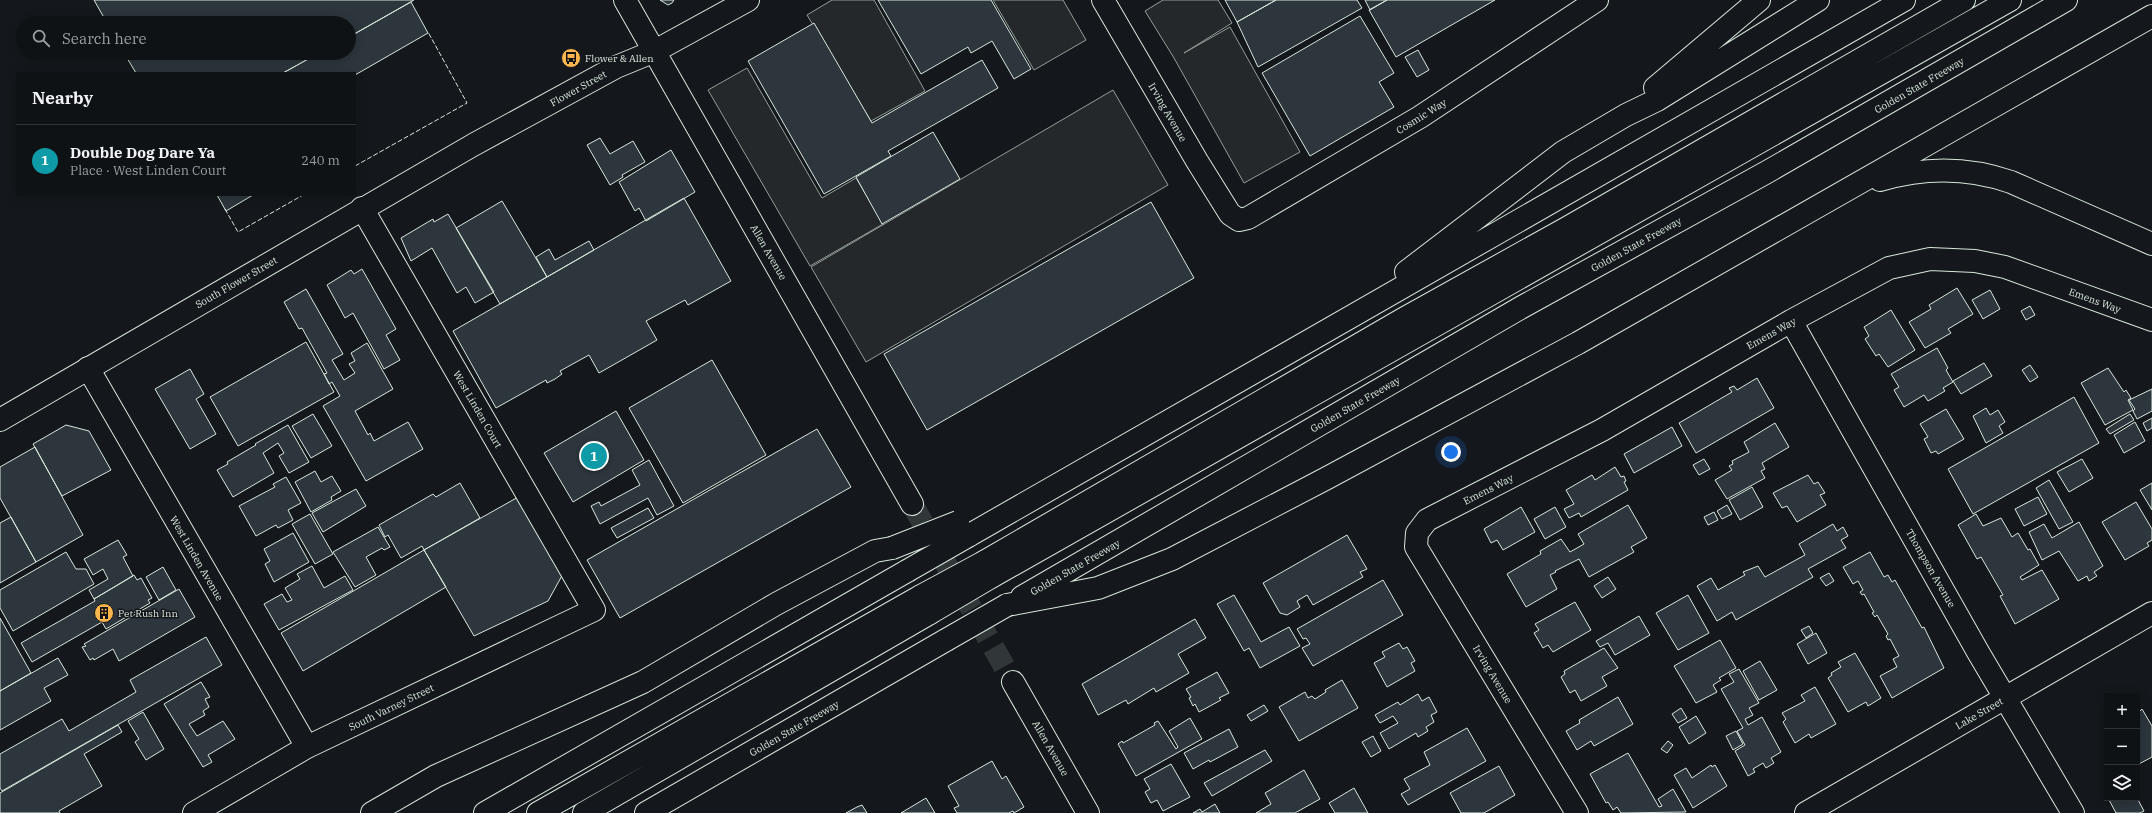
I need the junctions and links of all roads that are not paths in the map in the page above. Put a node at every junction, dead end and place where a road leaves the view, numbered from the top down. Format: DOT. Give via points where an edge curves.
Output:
graph roads {
  1 [pos="625,0"];
  2 [pos="748,0"];
  3 [pos="1103,0"];
  4 [pos="1597,0"];
  5 [pos="1759,0"];
  6 [pos="1818,0"];
  7 [pos="1904,0"];
  8 [pos="1964,0"];
  9 [pos="2010,0"];
  10 [pos="2066,0"];
  11 [pos="2152,16"];
  12 [pos="655,52"];
  13 [pos="1626,116"];
  14 [pos="473,145"];
  15 [pos="1830,199"];
  16 [pos="362,208"];
  17 [pos="1239,220"];
  18 [pos="2152,244"];
  19 [pos="2152,320"];
  20 [pos="1791,322"];
  21 [pos="1336,325"];
  22 [pos="88,368"];
  23 [pos="0,420"];
  24 [pos="912,504"];
  25 [pos="963,529"];
  26 [pos="1417,533"];
  27 [pos="987,570"];
  28 [pos="925,604"];
  29 [pos="1007,605"];
  30 [pos="594,610"];
  31 [pos="2152,613"];
  32 [pos="1013,682"];
  33 [pos="2006,697"];
  34 [pos="307,748"];
  35 [pos="194,813"];
  36 [pos="372,813"];
  37 [pos="485,813"];
  38 [pos="538,813"];
  39 [pos="584,813"];
  40 [pos="646,813"];
  41 [pos="1088,813"];
  42 [pos="1577,813"];
  43 [pos="1806,813"];
  44 [pos="2073,813"];
  1 -- 12 [label="main road, Allen Avenue"];
  2 -- 12 [label="main road, Flower Street"];
  3 -- 17 [label="main road, Irving Avenue" via="1197,162 1230,214"];
  4 -- 17 [label="main road, Cosmic Way" via="1420,117 1248,218"];
  5 -- 13 [label="main road"];
  6 -- 13 [label="main road" via="1657,100"];
  7 -- 21 [label="main road"];
  8 -- 27 [label="main road" via="1405,318"];
  9 -- 27 [label="main road"];
  10 -- 29 [label="main road, Golden State Freeway" via="1767,172 1522,307"];
  11 -- 15 [label="main road"];
  12 -- 14 [label="main road, Flower Street" via="616,67"];
  12 -- 24 [label="main road, Allen Avenue"];
  13 -- 21 [label="main road" via="1563,152"];
  14 -- 16 [label="main road, South Flower Street"];
  15 -- 18 [label="main road" via="1901,173 1943,170 1987,174 2011,182"];
  15 -- 29 [label="main road" via="1578,343 1172,559 1098,588"];
  16 -- 22 [label="main road, South Flower Street"];
  16 -- 30 [label="main road, West Linden Court"];
  19 -- 20 [label="main road, Emens Way" via="2005,267 1975,261 1930,259 1889,268"];
  20 -- 26 [label="main road, Emens Way" via="1602,430 1427,520"];
  20 -- 33 [label="main road, Thompson Avenue"];
  21 -- 25 [label="main road" via="1028,502"];
  22 -- 23 [label="main road, South Flower Street"];
  22 -- 34 [label="main road, West Linden Avenue"];
  25 -- 36 [label="main road, bridge" via="875,551 783,600 643,682 436,776"];
  25 -- 37 [label="main road, bridge" via="906,571"];
  26 -- 42 [label="main road, Irving Avenue" via="1416,547"];
  27 -- 28 [label="main road, bridge"];
  28 -- 38 [label="main road"];
  28 -- 39 [label="main road"];
  29 -- 40 [label="main road, Golden State Freeway, bridge"];
  30 -- 34 [label="main road, South Varney Street"];
  31 -- 33 [label="main road, Lake Street"];
  32 -- 41 [label="main road, Allen Avenue"];
  33 -- 43 [label="main road, Lake Street"];
  33 -- 44 [label="main road, Thompson Avenue"];
  34 -- 35 [label="main road, South Varney Street"];
}
